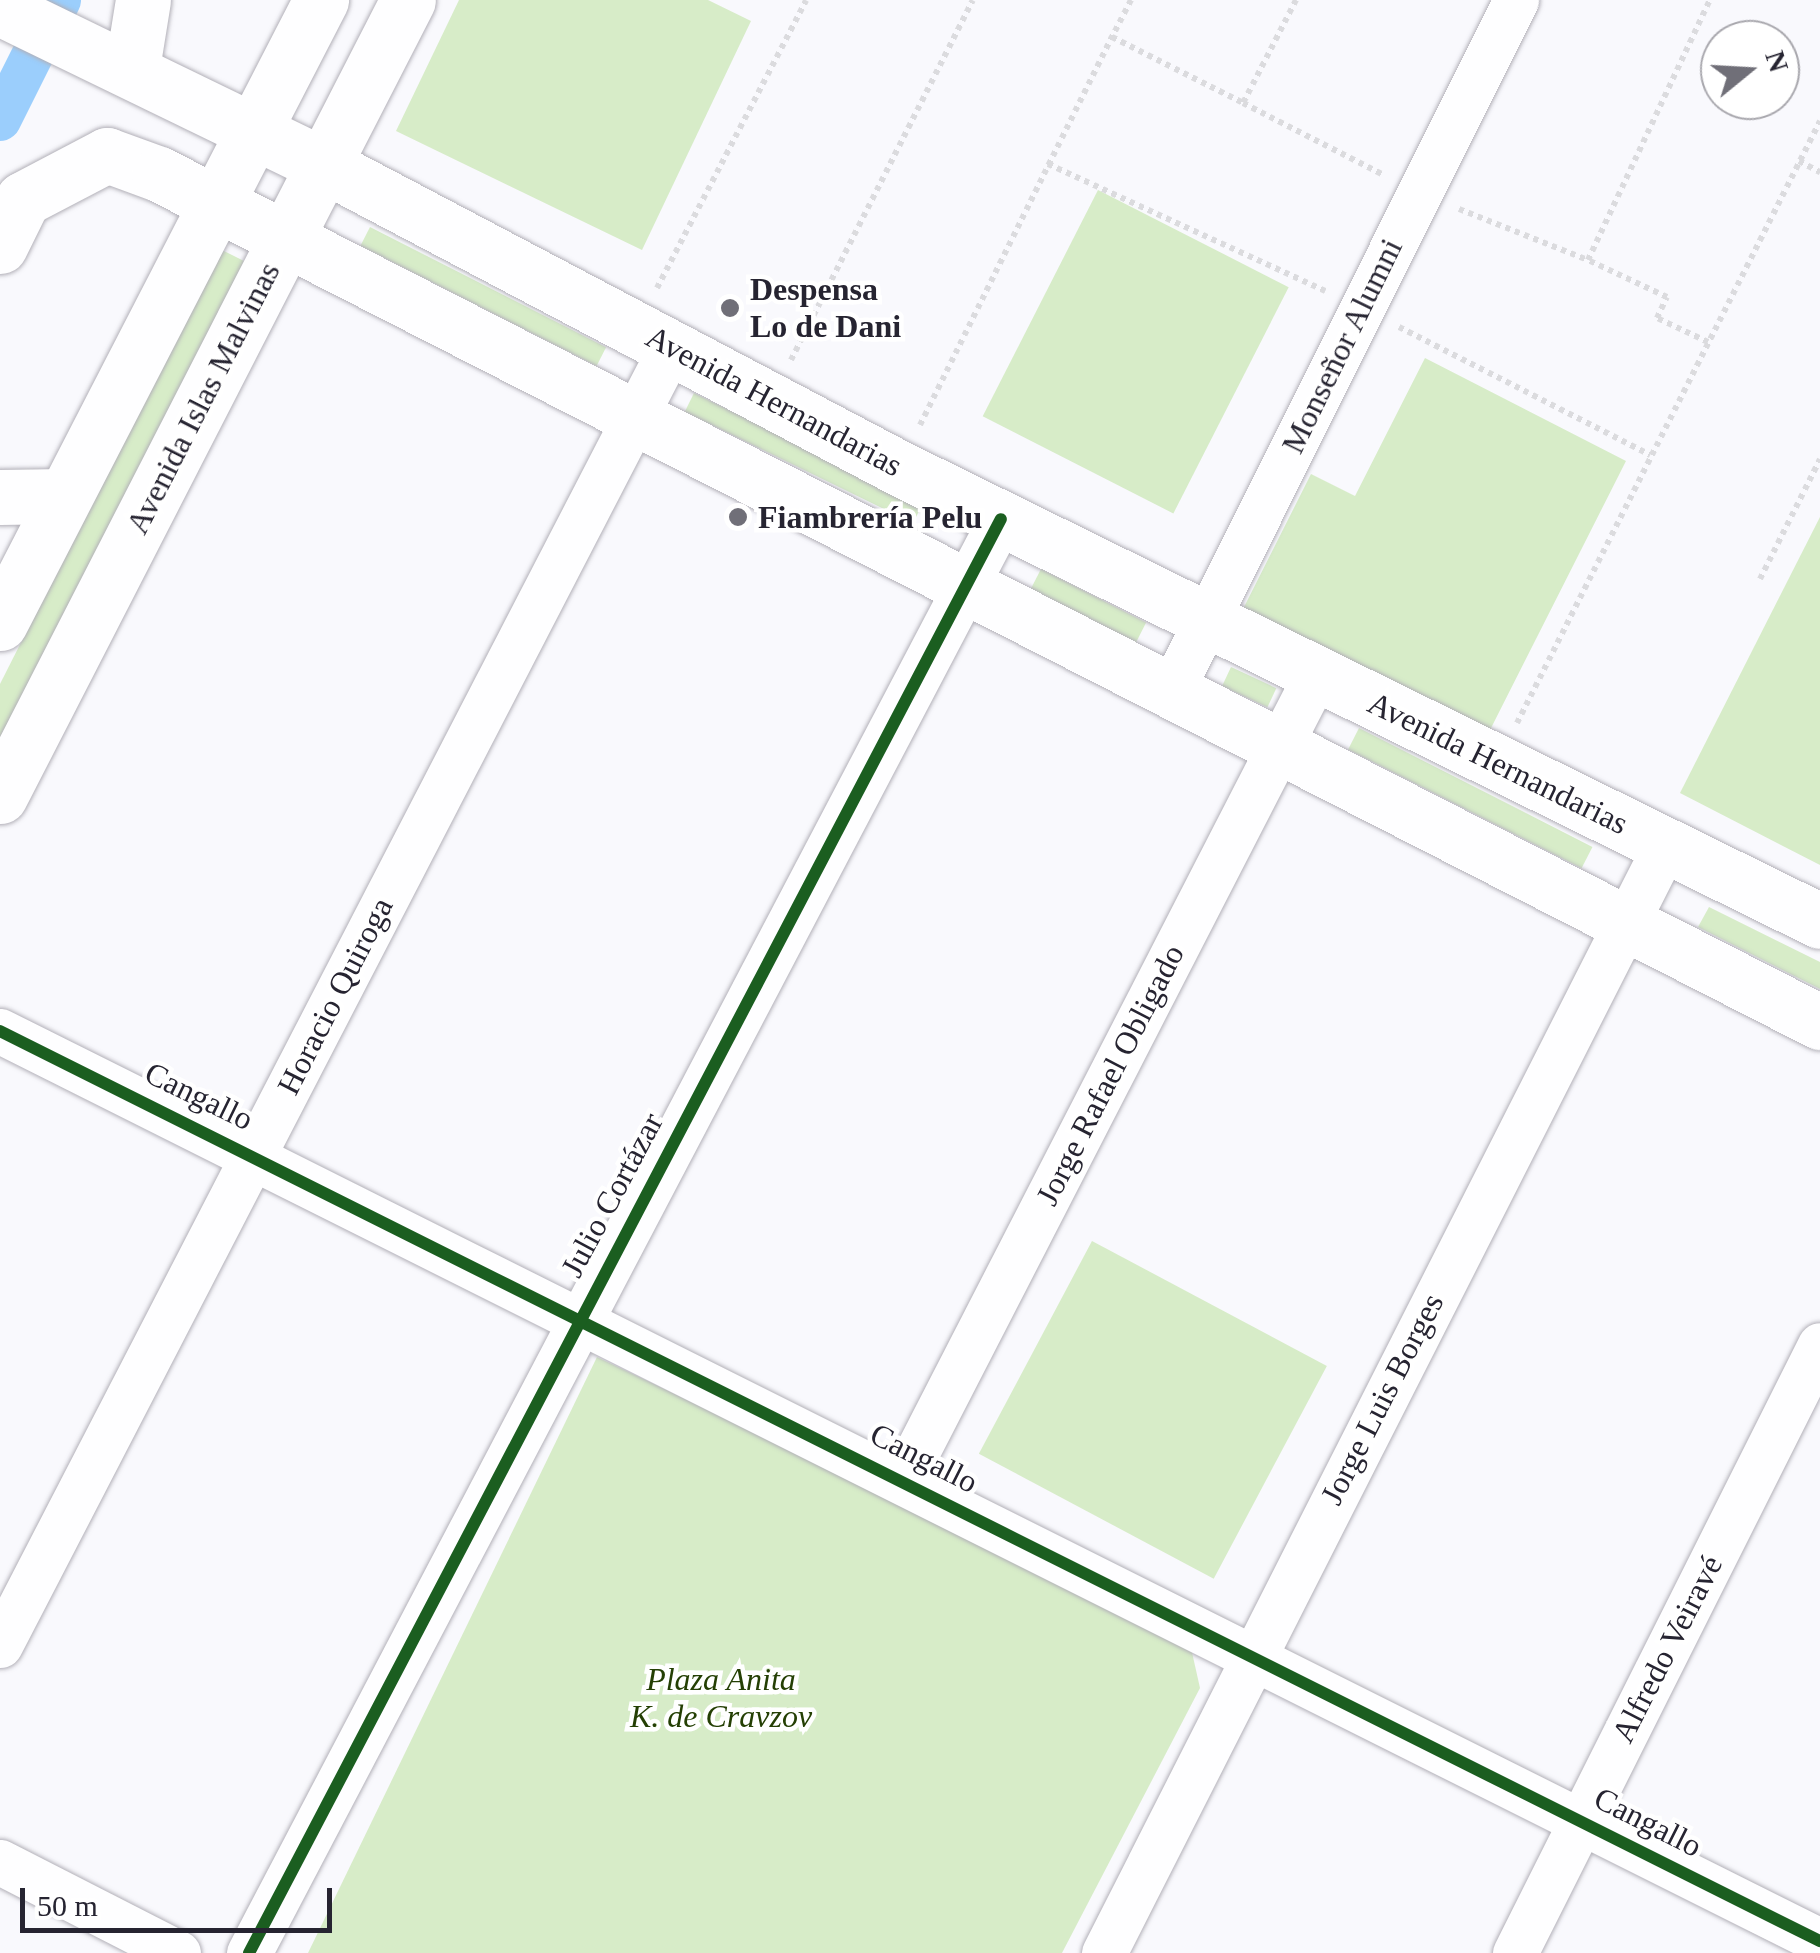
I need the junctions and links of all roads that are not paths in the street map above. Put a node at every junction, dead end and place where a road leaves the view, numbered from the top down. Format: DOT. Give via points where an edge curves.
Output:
graph roads {
  1 [pos="144,0"];
  2 [pos="321,0"];
  3 [pos="408,0"];
  4 [pos="1516,0"];
  5 [pos="0,8"];
  6 [pos="132,68"];
  7 [pos="256,133"];
  8 [pos="324,164"];
  9 [pos="209,206"];
  10 [pos="285,238"];
  11 [pos="0,246"];
  12 [pos="654,338"];
  13 [pos="636,414"];
  14 [pos="64,496"];
  15 [pos="0,498"];
  16 [pos="1001,519"];
  17 [pos="968,583"];
  18 [pos="1207,618"];
  19 [pos="0,623"];
  20 [pos="1317,673"];
  21 [pos="1170,693"];
  22 [pos="1279,748"];
  23 [pos="0,796"];
  24 [pos="1664,848"];
  25 [pos="1820,921"];
  26 [pos="1625,922"];
  27 [pos="1820,1022"];
  28 [pos="0,1031"];
  29 [pos="254,1152"];
  30 [pos="578,1319"];
  31 [pos="1820,1345"];
  32 [pos="904,1477"];
  33 [pos="0,1645"];
  34 [pos="1250,1658"];
  35 [pos="1582,1818"];
  36 [pos="0,1862"];
  37 [pos="1820,1941"];
  38 [pos="178,1953"];
  39 [pos="249,1953"];
  40 [pos="1104,1953"];
  41 [pos="1515,1953"];
  1 -- 6 [label="main road"];
  2 -- 7 [label="main road"];
  3 -- 8 [label="main road, Avenida Islas Malvinas"];
  4 -- 18 [label="street, Monseñor Alumni"];
  5 -- 6 [label="main road, Avenida Hernandarias"];
  6 -- 7 [label="main road, Avenida Hernandarias"];
  7 -- 8 [label="main road, Avenida Hernandarias"];
  7 -- 9 [label="main road"];
  8 -- 10 [label="main road, Avenida Islas Malvinas"];
  8 -- 12 [label="main road, Avenida Hernandarias"];
  9 -- 10 [label="main road"];
  9 -- 11 [label="main road" via="108,155 23,200"];
  9 -- 14 [label="main road"];
  10 -- 13 [label="main road"];
  10 -- 23 [label="main road, Avenida Islas Malvinas"];
  12 -- 13 [label="street, Horacio Quiroga"];
  12 -- 16 [label="main road, Avenida Hernandarias"];
  13 -- 17 [label="main road"];
  13 -- 29 [label="street, Horacio Quiroga"];
  14 -- 15 [label="main road"];
  14 -- 19 [label="main road"];
  16 -- 17 [label="street, Julio Cortázar"];
  16 -- 18 [label="main road, Avenida Hernandarias"];
  17 -- 21 [label="main road"];
  17 -- 30 [label="street, Julio Cortázar"];
  18 -- 20 [label="main road, Avenida Hernandarias"];
  18 -- 21 [label="street, Monseñor Alumni"];
  20 -- 22 [label="street, Jorge Rafael Obligado"];
  20 -- 24 [label="main road, Avenida Hernandarias"];
  21 -- 22 [label="main road"];
  22 -- 26 [label="main road"];
  22 -- 32 [label="street, Jorge Rafael Obligado"];
  24 -- 25 [label="main road, Avenida Hernandarias"];
  24 -- 26 [label="street, Jorge Luis Borges"];
  26 -- 27 [label="main road"];
  26 -- 34 [label="street, Jorge Luis Borges"];
  28 -- 29 [label="street, Cangallo"];
  29 -- 30 [label="street, Cangallo"];
  29 -- 33 [label="street, Horacio Quiroga"];
  30 -- 32 [label="street, Cangallo"];
  30 -- 39 [label="street, Julio Cortázar"];
  31 -- 35 [label="street, Alfredo Veiravé"];
  32 -- 34 [label="street, Cangallo"];
  34 -- 35 [label="street, Cangallo"];
  34 -- 40 [label="street, Jorge Luis Borges"];
  35 -- 37 [label="street, Cangallo"];
  35 -- 41 [label="street, Alfredo Veiravé"];
  36 -- 38 [label="street"];
}
